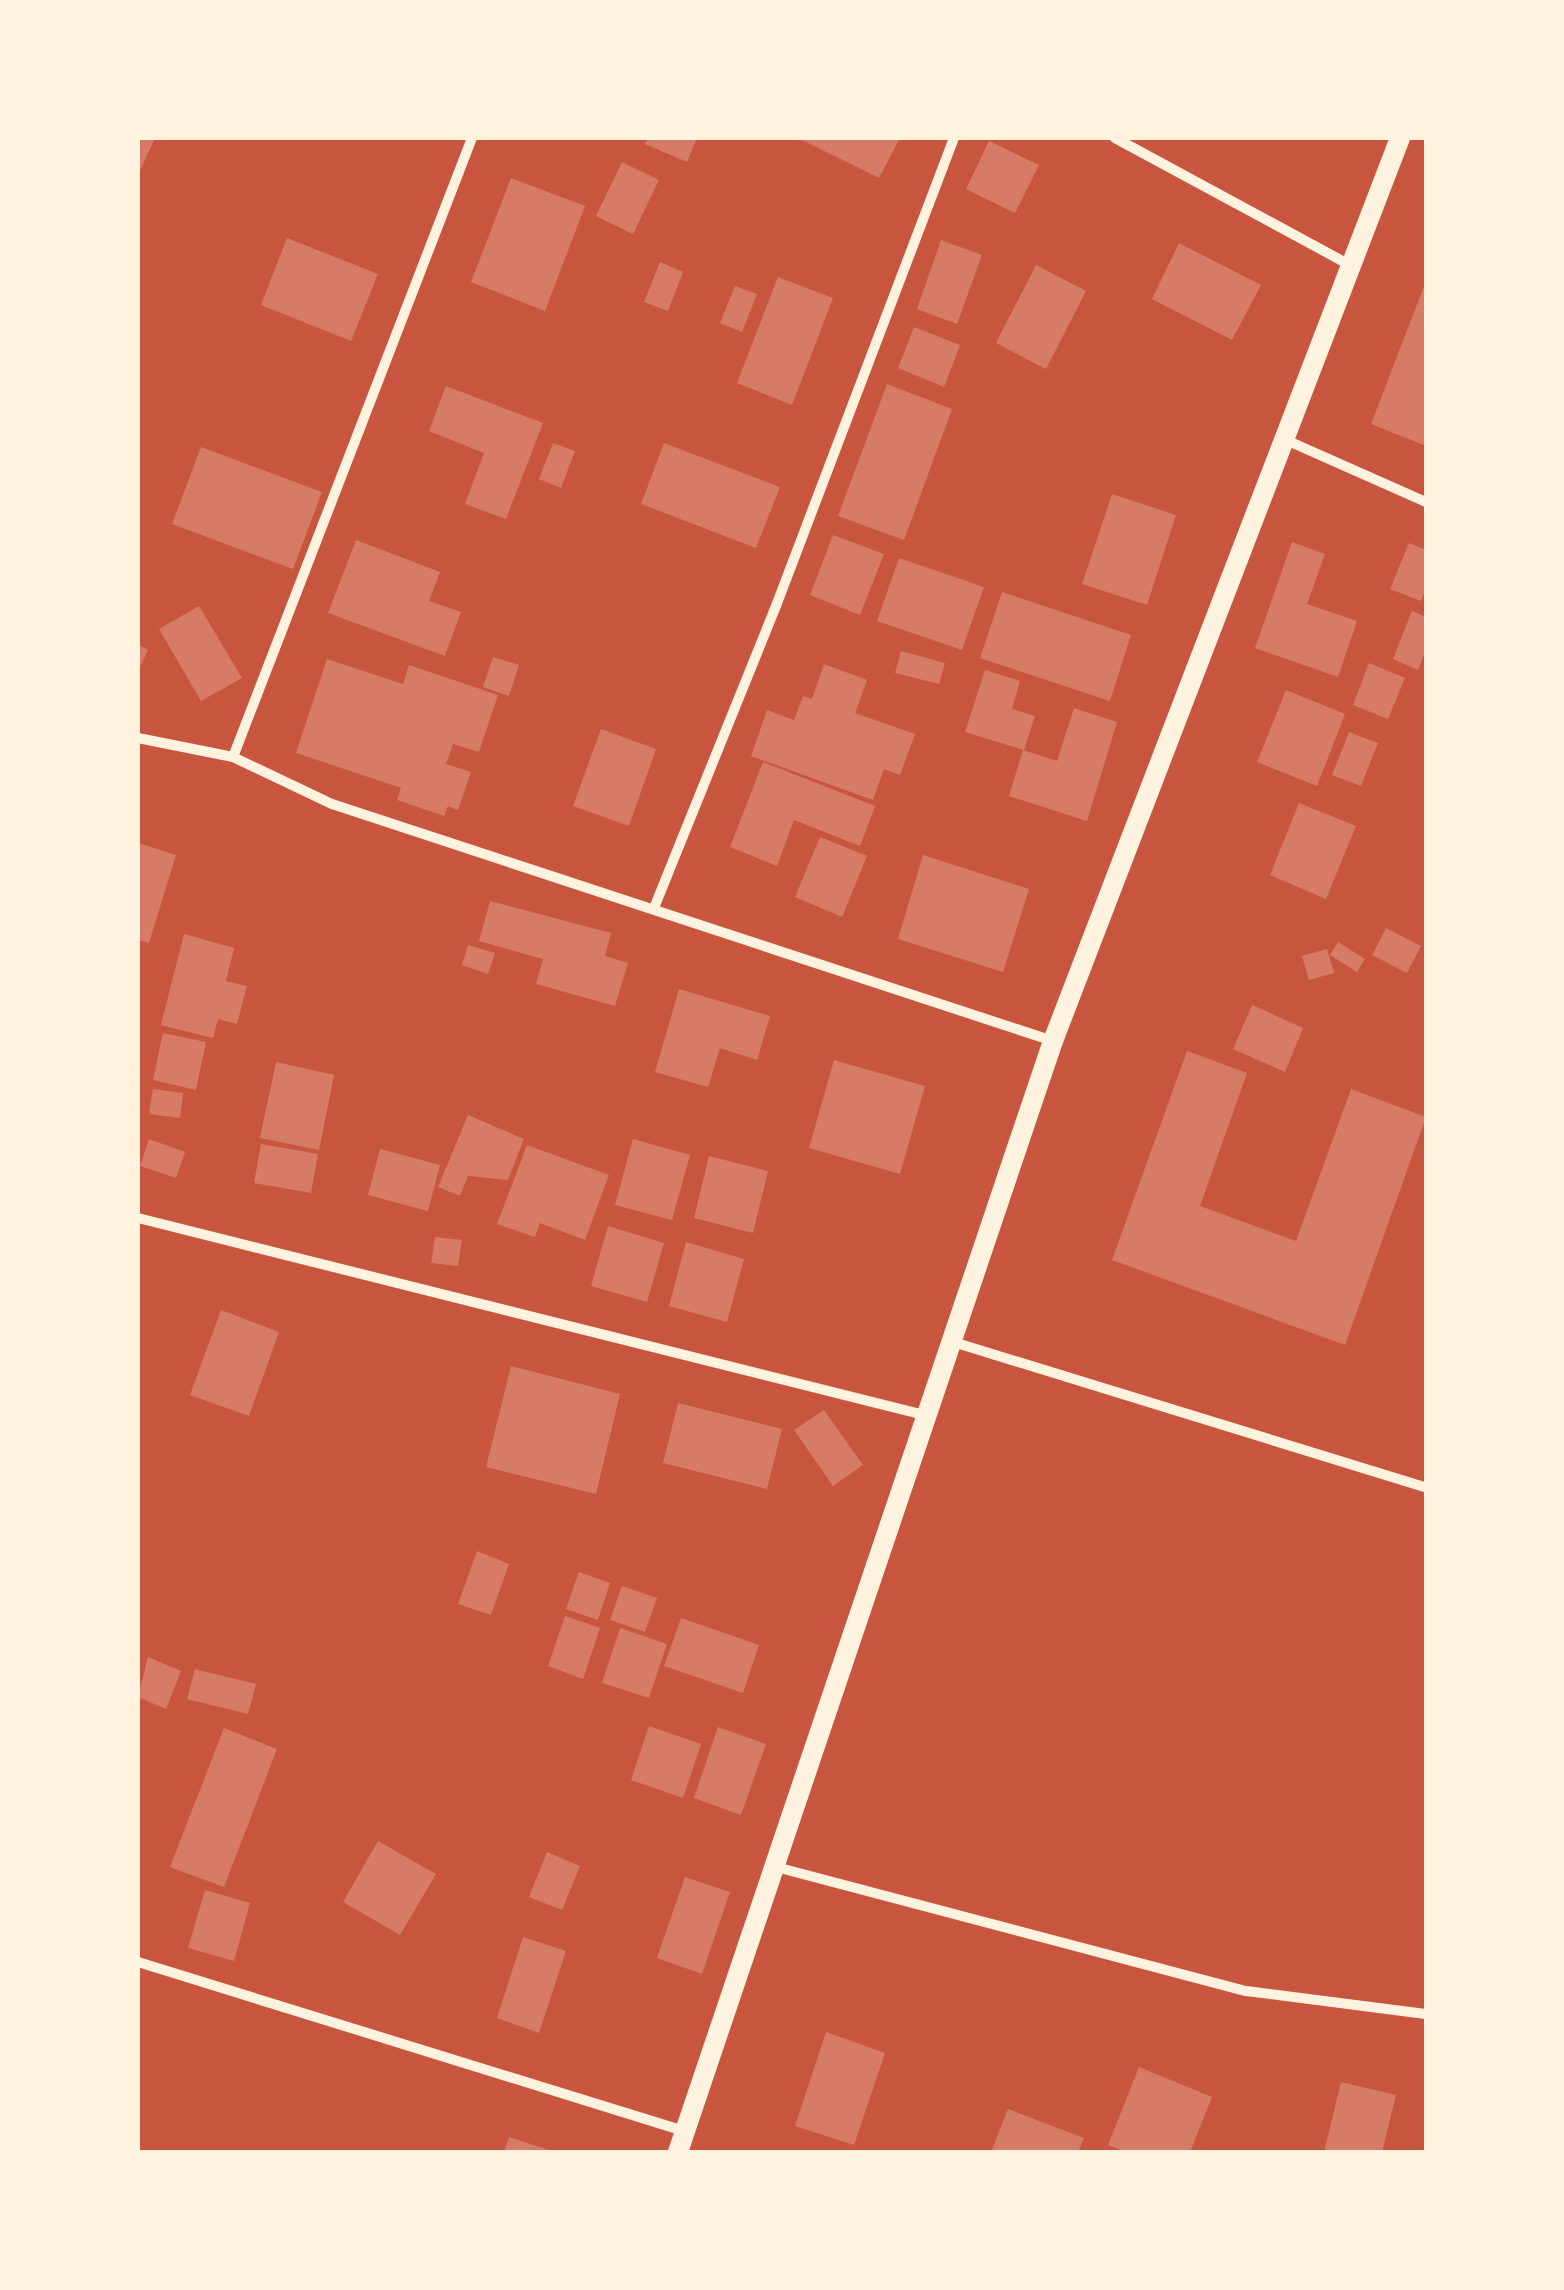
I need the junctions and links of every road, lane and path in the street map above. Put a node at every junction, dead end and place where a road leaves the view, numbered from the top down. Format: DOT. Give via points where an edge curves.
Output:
graph roads {
  1 [pos="472,138"];
  2 [pos="954,138"];
  3 [pos="1115,138"];
  4 [pos="1400,138"];
  5 [pos="1350,264"];
  6 [pos="1286,440"];
  7 [pos="1426,502"];
  8 [pos="138,738"];
  9 [pos="233,757"];
  10 [pos="654,908"];
  11 [pos="1052,1040"];
  12 [pos="138,1218"];
  13 [pos="950,1341"];
  14 [pos="924,1415"];
  15 [pos="1426,1487"];
  16 [pos="776,1867"];
  17 [pos="138,1962"];
  18 [pos="1426,2014"];
  19 [pos="685,2131"];
  20 [pos="678,2152"];
  1 -- 9 [label="street"];
  2 -- 10 [label="street"];
  3 -- 5 [label="street"];
  4 -- 5 [label="main road"];
  5 -- 6 [label="main road"];
  6 -- 7 [label="street"];
  6 -- 11 [label="main road"];
  8 -- 9 [label="street"];
  9 -- 10 [label="street" via="332,804"];
  10 -- 11 [label="street"];
  11 -- 13 [label="main road"];
  12 -- 14 [label="street"];
  13 -- 14 [label="main road"];
  13 -- 15 [label="street"];
  14 -- 16 [label="main road"];
  16 -- 18 [label="street" via="1246,1991"];
  16 -- 19 [label="main road"];
  17 -- 19 [label="street"];
  19 -- 20 [label="main road"];
}
